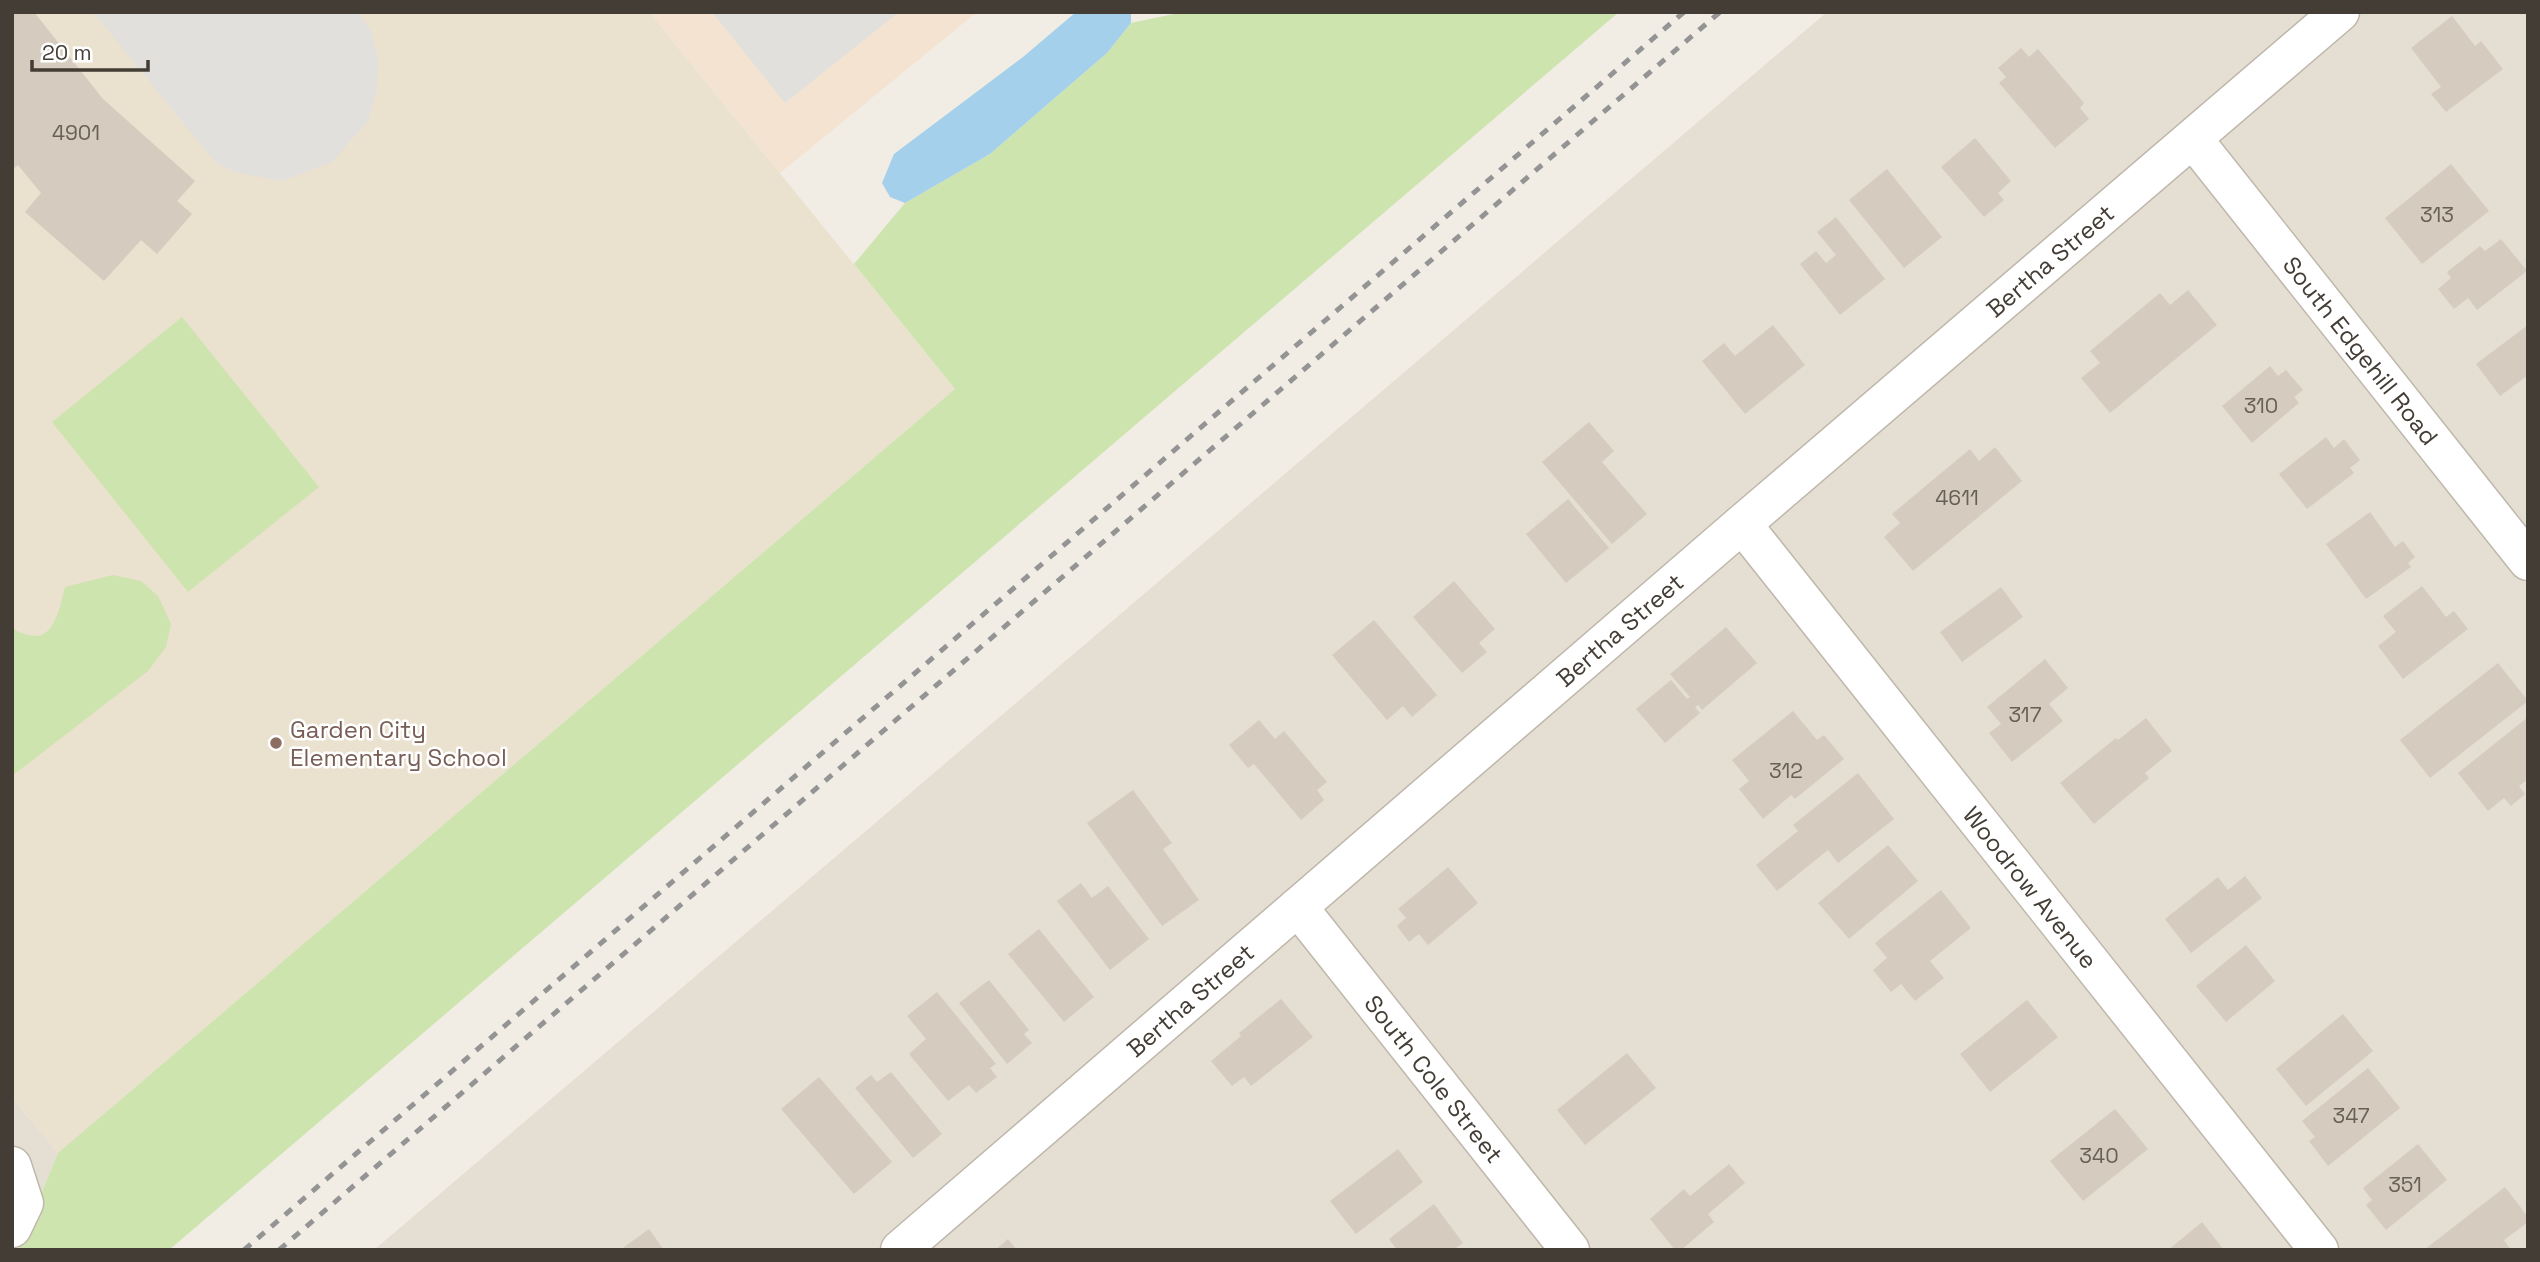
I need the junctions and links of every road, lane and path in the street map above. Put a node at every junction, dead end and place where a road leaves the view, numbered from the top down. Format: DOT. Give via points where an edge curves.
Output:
graph roads {
  1 [pos="2340,12"];
  2 [pos="2193,139"];
  3 [pos="1742,523"];
  4 [pos="2528,561"];
  5 [pos="1297,907"];
  6 [pos="12,1166"];
  7 [pos="12,1227"];
  8 [pos="901,1250"];
  9 [pos="1570,1250"];
  10 [pos="2319,1250"];
  1 -- 2 [label="street, Bertha Street"];
  2 -- 3 [label="street, Bertha Street"];
  2 -- 4 [label="street, South Edgehill Road"];
  3 -- 5 [label="street, Bertha Street"];
  3 -- 10 [label="street, Woodrow Avenue"];
  5 -- 8 [label="street, Bertha Street"];
  5 -- 9 [label="street, South Cole Street"];
  6 -- 7 [label="street" via="24,1203"];
}
